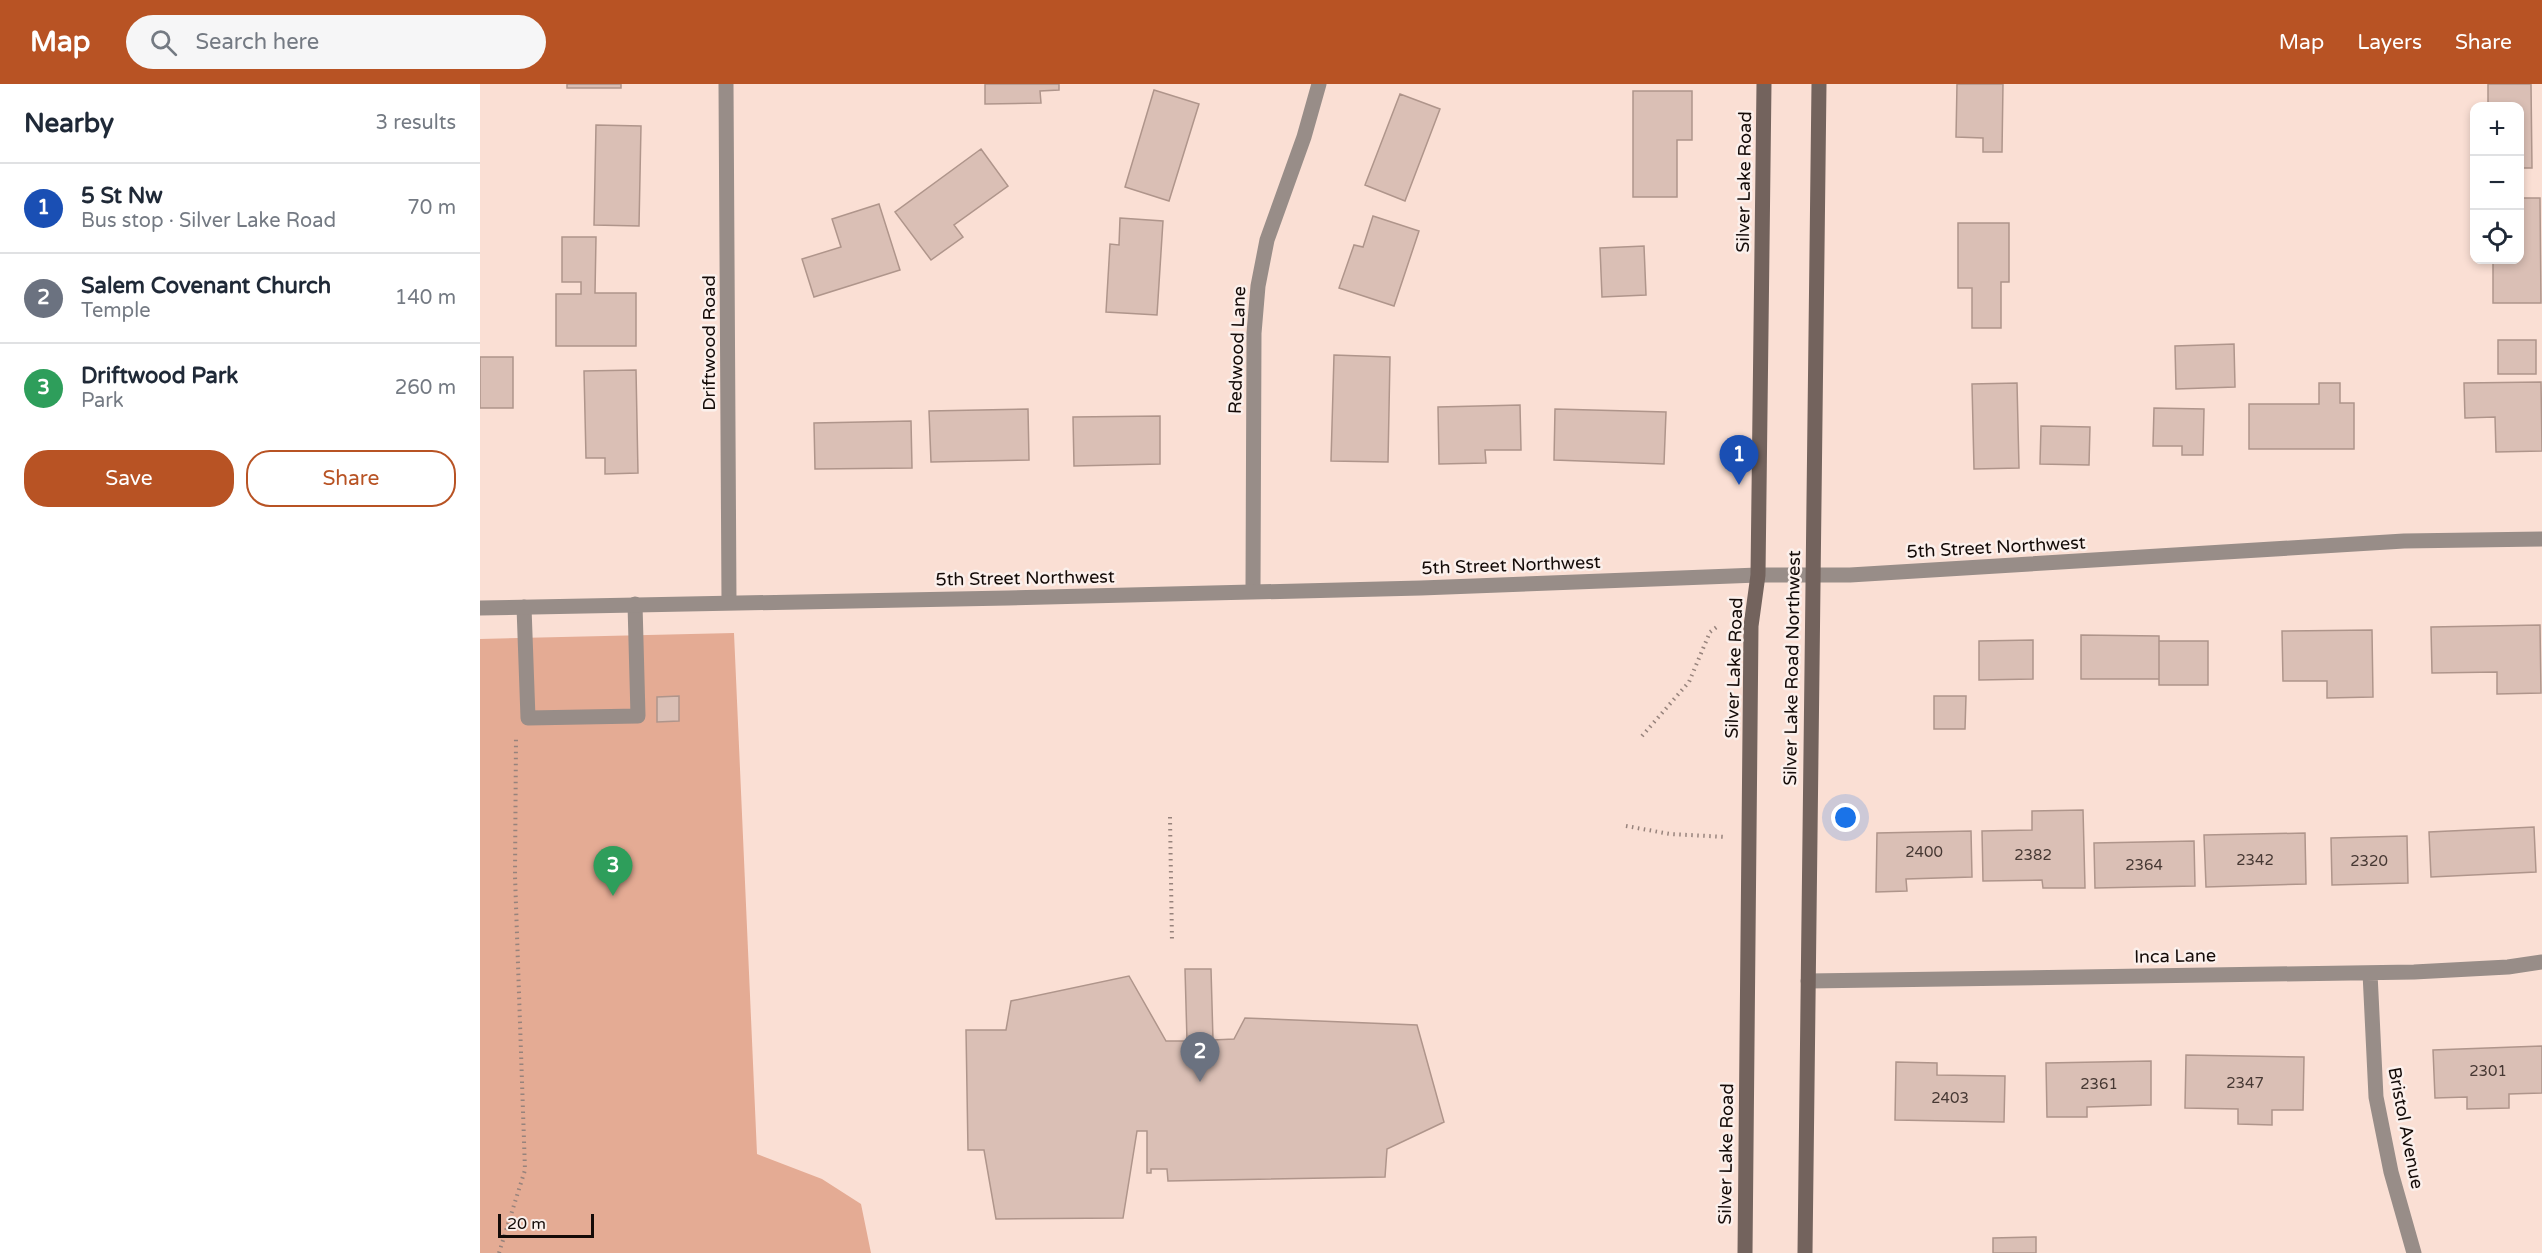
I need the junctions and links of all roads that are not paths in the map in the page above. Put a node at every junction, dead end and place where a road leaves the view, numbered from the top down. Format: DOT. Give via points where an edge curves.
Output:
graph roads {
  1 [pos="726,84"];
  2 [pos="1319,84"];
  3 [pos="1764,84"];
  4 [pos="1820,84"];
  5 [pos="2542,539"];
  6 [pos="1812,574"];
  7 [pos="1758,575"];
  8 [pos="1253,590"];
  9 [pos="729,602"];
  10 [pos="635,604"];
  11 [pos="524,607"];
  12 [pos="480,608"];
  13 [pos="2542,962"];
  14 [pos="2370,973"];
  15 [pos="1808,981"];
  16 [pos="1745,1253"];
  17 [pos="1805,1253"];
  18 [pos="2414,1253"];
  1 -- 9 [label="street, Driftwood Road"];
  2 -- 8 [label="street, Redwood Lane" via="1267,240 1257,286"];
  3 -- 7 [label="main road, Silver Lake Road"];
  4 -- 6 [label="main road, Silver Lake Road Northwest"];
  5 -- 6 [label="street, 5th Street Northwest" via="2404,542 1850,575"];
  6 -- 7 [label="street, 5th Street Northwest"];
  6 -- 15 [label="main road, Silver Lake Road Northwest"];
  7 -- 8 [label="street, 5th Street Northwest"];
  7 -- 16 [label="main road, Silver Lake Road" via="1751,626"];
  8 -- 9 [label="street, 5th Street Northwest"];
  9 -- 10 [label="street, 5th Street Northwest"];
  10 -- 11 [label="street, 5th Street Northwest"];
  10 -- 11 [label="street" via="638,716 528,718"];
  11 -- 12 [label="street, 5th Street Northwest"];
  13 -- 14 [label="street, Inca Lane"];
  14 -- 15 [label="street, Inca Lane"];
  14 -- 18 [label="street, Bristol Avenue" via="2376,1097 2391,1172"];
  15 -- 17 [label="main road, Silver Lake Road Northwest"];
}
